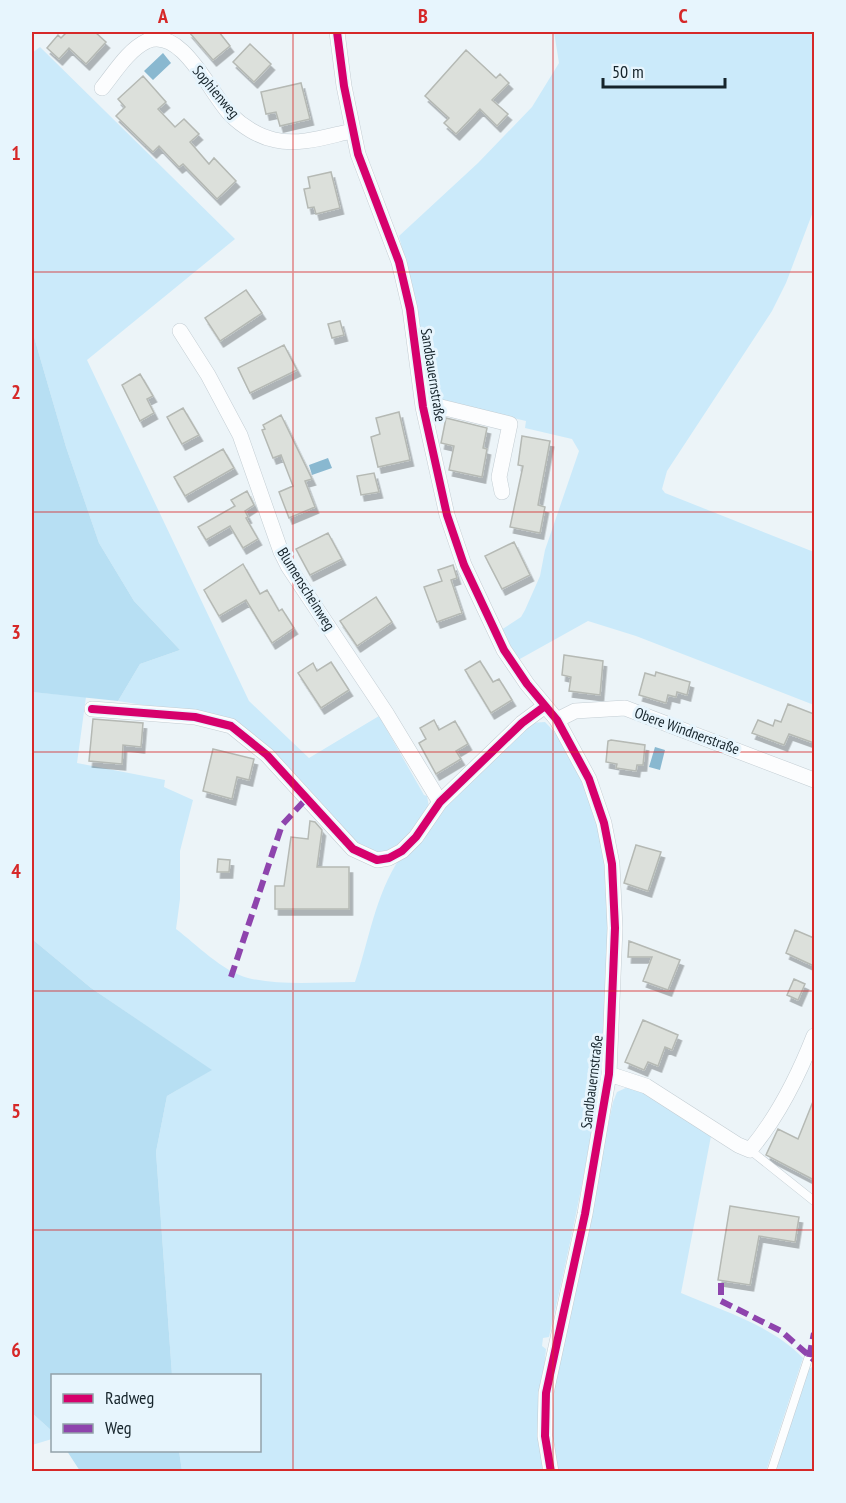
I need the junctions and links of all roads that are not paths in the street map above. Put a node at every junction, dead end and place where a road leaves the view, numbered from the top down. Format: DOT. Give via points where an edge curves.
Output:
graph roads {
  1 [pos="337,32"];
  2 [pos="102,88"];
  3 [pos="352,131"];
  4 [pos="180,331"];
  5 [pos="423,407"];
  6 [pos="502,492"];
  7 [pos="545,706"];
  8 [pos="92,709"];
  9 [pos="557,720"];
  10 [pos="814,780"];
  11 [pos="440,802"];
  12 [pos="814,1036"];
  13 [pos="609,1074"];
  14 [pos="750,1150"];
  15 [pos="814,1201"];
  16 [pos="814,1348"];
  17 [pos="551,1472"];
  18 [pos="771,1472"];
  1 -- 3 [label="street, Sandbauernstraße"];
  2 -- 3 [label="street, Sophienweg" via="133,51 148,41 166,39 181,49 231,115 257,134 275,141 296,142"];
  3 -- 5 [label="street, Sandbauernstraße" via="399,262 410,309"];
  4 -- 11 [label="street, Blumenscheinweg" via="240,435 288,566"];
  5 -- 6 [label="street, Sandbauernstraße" via="437,406 510,424 499,477"];
  5 -- 7 [label="street, Sandbauernstraße" via="447,515 464,565 504,650"];
  7 -- 9 [label="street, Sandbauernstraße"];
  7 -- 11 [label="street"];
  8 -- 11 [label="street" via="195,717 231,726 267,755 353,849 377,860 402,851"];
  9 -- 10 [label="street, Obere Windnerstraße" via="575,711 625,708"];
  9 -- 13 [label="street, Sandbauernstraße" via="589,779 612,864 615,938"];
  12 -- 14 [label="street" via="791,1085"];
  13 -- 14 [label="street" via="646,1086"];
  13 -- 17 [label="street, Sandbauernstraße" via="587,1204 546,1393 545,1436"];
  14 -- 15 [label="lane"];
  16 -- 18 [label="lane"];
}
